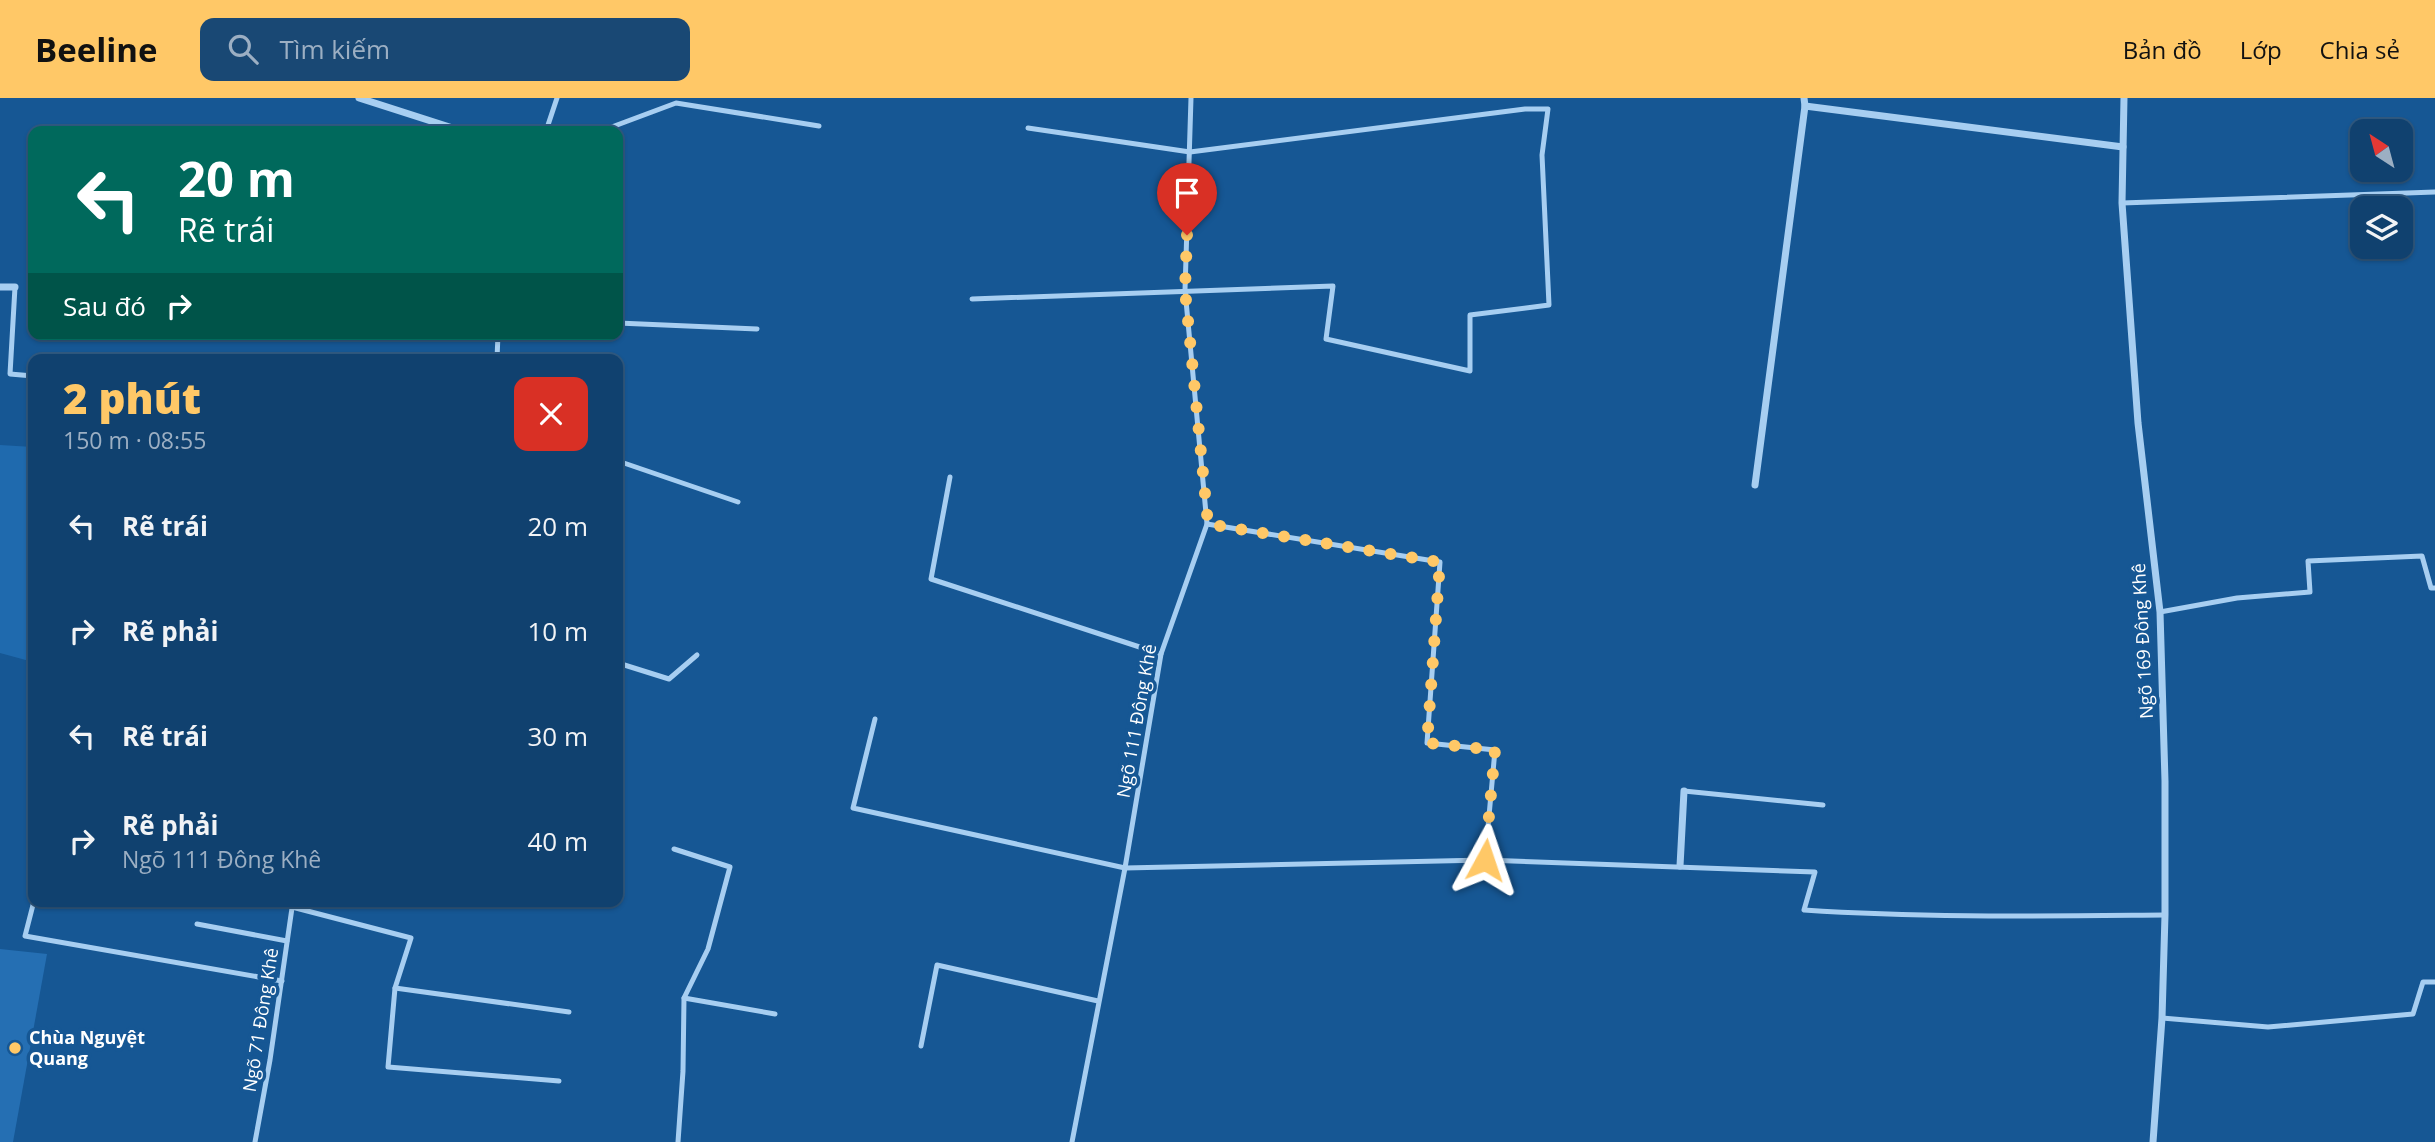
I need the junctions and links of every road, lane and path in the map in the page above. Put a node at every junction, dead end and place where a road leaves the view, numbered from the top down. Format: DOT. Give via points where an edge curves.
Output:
graph roads {
  1 [pos="359,98"];
  2 [pos="557,98"];
  3 [pos="1191,98"];
  4 [pos="2124,98"];
  5 [pos="1805,102"];
  6 [pos="446,126"];
  7 [pos="548,126"];
  8 [pos="614,126"];
  9 [pos="819,126"];
  10 [pos="1028,128"];
  11 [pos="2123,147"];
  12 [pos="1190,152"];
  13 [pos="2435,192"];
  14 [pos="2122,203"];
  15 [pos="0,286"];
  16 [pos="15,287"];
  17 [pos="1185,290"];
  18 [pos="972,299"];
  19 [pos="623,323"];
  20 [pos="757,329"];
  21 [pos="28,376"];
  22 [pos="623,463"];
  23 [pos="950,477"];
  24 [pos="1755,485"];
  25 [pos="738,502"];
  26 [pos="1208,524"];
  27 [pos="2435,588"];
  28 [pos="2161,612"];
  29 [pos="1161,654"];
  30 [pos="696,655"];
  31 [pos="623,665"];
  32 [pos="875,719"];
  33 [pos="1684,791"];
  34 [pos="1823,804"];
  35 [pos="674,849"];
  36 [pos="1485,860"];
  37 [pos="1680,866"];
  38 [pos="1125,867"];
  39 [pos="32,907"];
  40 [pos="293,907"];
  41 [pos="303,907"];
  42 [pos="2165,915"];
  43 [pos="197,924"];
  44 [pos="287,941"];
  45 [pos="282,981"];
  46 [pos="2435,982"];
  47 [pos="395,988"];
  48 [pos="684,998"];
  49 [pos="1098,1001"];
  50 [pos="569,1012"];
  51 [pos="775,1014"];
  52 [pos="2162,1018"];
  53 [pos="920,1046"];
  54 [pos="559,1081"];
  55 [pos="255,1142"];
  56 [pos="678,1142"];
  57 [pos="1072,1142"];
  58 [pos="2153,1142"];
  1 -- 6 [label="street"];
  2 -- 7 [label="lane"];
  3 -- 12 [label="lane, Ngõ 111 Đông Khê"];
  4 -- 11 [label="street, Ngõ 169 Đông Khê"];
  5 -- 11 [label="street"];
  5 -- 24 [label="street"];
  8 -- 9 [label="lane" via="676,103"];
  10 -- 12 [label="lane"];
  11 -- 14 [label="street, Ngõ 169 Đông Khê"];
  12 -- 17 [label="lane, Ngõ 111 Đông Khê"];
  12 -- 17 [label="lane" via="1548,109 1542,155 1549,304 1470,314 1470,371 1326,338 1333,286"];
  13 -- 14 [label="lane"];
  14 -- 28 [label="street, Ngõ 169 Đông Khê" via="2138,423"];
  15 -- 16 [label="street"];
  16 -- 21 [label="lane" via="10,374"];
  17 -- 18 [label="lane"];
  17 -- 26 [label="lane, Ngõ 111 Đông Khê"];
  19 -- 20 [label="lane"];
  22 -- 25 [label="lane"];
  23 -- 29 [label="lane" via="931,579"];
  26 -- 29 [label="lane, Ngõ 111 Đông Khê"];
  26 -- 36 [label="lane" via="1440,562 1427,743 1495,750"];
  27 -- 28 [label="lane" via="2431,588 2422,556 2308,561 2310,592 2237,598"];
  28 -- 42 [label="street, Ngõ 169 Đông Khê"];
  29 -- 38 [label="lane, Ngõ 111 Đông Khê"];
  30 -- 31 [label="lane" via="670,679"];
  32 -- 38 [label="lane" via="853,808"];
  33 -- 34 [label="lane"];
  33 -- 37 [label="street"];
  35 -- 48 [label="lane" via="730,867 708,949"];
  36 -- 37 [label="lane"];
  36 -- 38 [label="lane"];
  37 -- 42 [label="lane" via="1815,872 1804,910"];
  38 -- 49 [label="lane, Ngõ 111 Đông Khê"];
  39 -- 45 [label="lane" via="25,936"];
  40 -- 44 [label="lane, Ngõ 71 Đông Khê"];
  41 -- 47 [label="lane" via="411,938"];
  42 -- 52 [label="street, Ngõ 169 Đông Khê"];
  43 -- 44 [label="lane"];
  44 -- 45 [label="lane, Ngõ 71 Đông Khê"];
  45 -- 55 [label="lane, Ngõ 71 Đông Khê"];
  46 -- 52 [label="lane" via="2423,982 2413,1014 2268,1027"];
  47 -- 50 [label="lane"];
  47 -- 54 [label="lane" via="388,1067"];
  48 -- 51 [label="lane"];
  48 -- 56 [label="lane"];
  49 -- 53 [label="lane" via="937,965"];
  49 -- 57 [label="lane, Ngõ 111 Đông Khê"];
  52 -- 58 [label="street, Ngõ 169 Đông Khê"];
}
